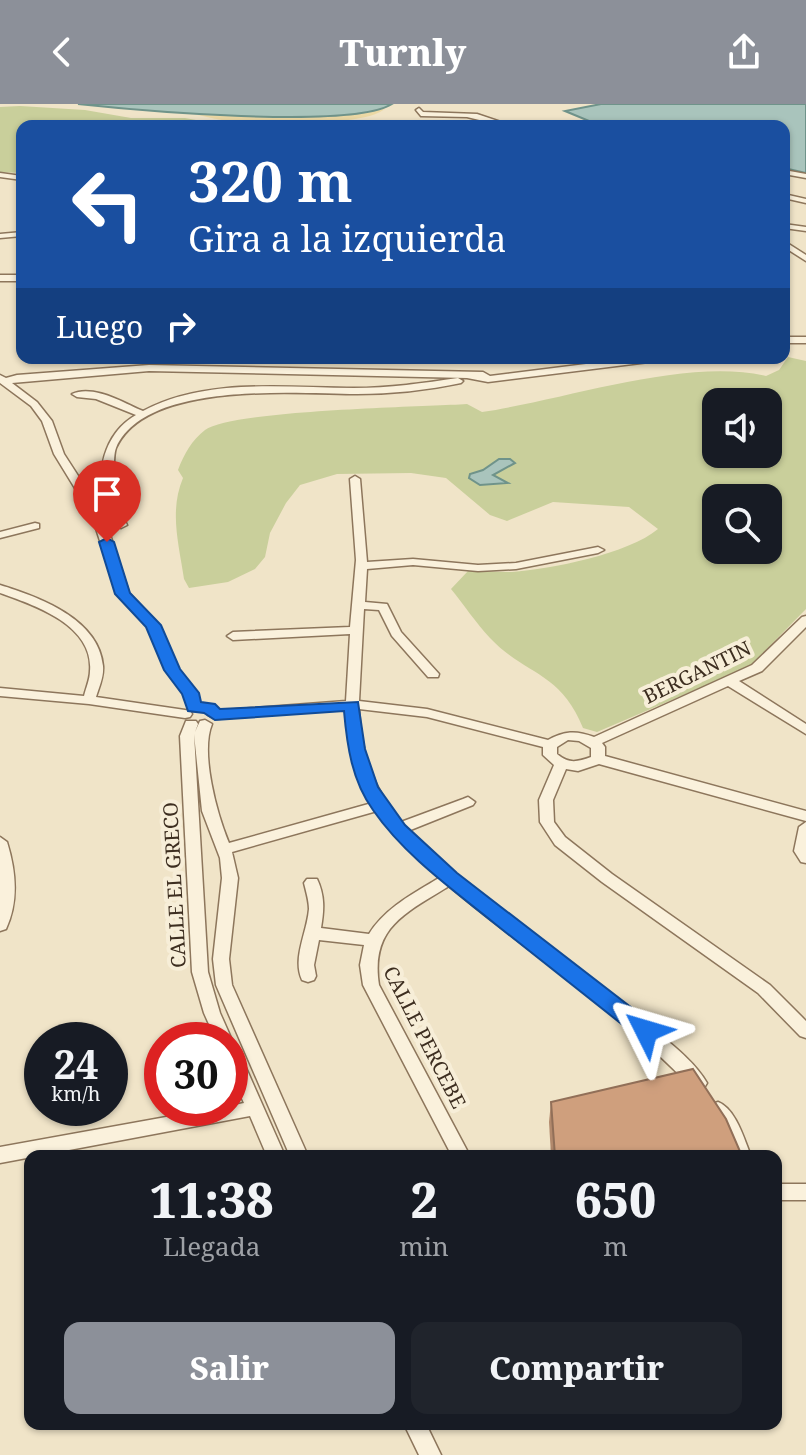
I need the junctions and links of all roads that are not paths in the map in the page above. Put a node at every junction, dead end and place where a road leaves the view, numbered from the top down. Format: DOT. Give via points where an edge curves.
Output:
graph roads {
  1 [pos="468,114"];
  2 [pos="426,115"];
  3 [pos="494,120"];
  4 [pos="605,364"];
  5 [pos="474,377"];
  6 [pos="3,380"];
  7 [pos="77,394"];
  8 [pos="141,414"];
  9 [pos="355,479"];
  10 [pos="121,525"];
  11 [pos="35,526"];
  12 [pos="0,535"];
  13 [pos="598,550"];
  14 [pos="362,566"];
  15 [pos="0,589"];
  16 [pos="359,605"];
  17 [pos="806,620"];
  18 [pos="357,630"];
  19 [pos="233,636"];
  20 [pos="433,674"];
  21 [pos="731,682"];
  22 [pos="0,692"];
  23 [pos="89,700"];
  24 [pos="352,705"];
  25 [pos="198,717"];
  26 [pos="806,730"];
  27 [pos="594,742"];
  28 [pos="550,745"];
  29 [pos="598,759"];
  30 [pos="561,764"];
  31 [pos="468,802"];
  32 [pos="379,806"];
  33 [pos="806,816"];
  34 [pos="806,827"];
  35 [pos="398,829"];
  36 [pos="0,842"];
  37 [pos="224,849"];
  38 [pos="806,858"];
  39 [pos="450,878"];
  40 [pos="312,883"];
  41 [pos="0,925"];
  42 [pos="312,933"];
  43 [pos="370,940"];
  44 [pos="308,976"];
  45 [pos="216,1022"];
  46 [pos="806,1031"];
  47 [pos="248,1091"];
  48 [pos="256,1108"];
  49 [pos="27,1150"];
  50 [pos="274,1150"];
  51 [pos="296,1150"];
  52 [pos="458,1150"];
  53 [pos="740,1150"];
  54 [pos="24,1151"];
  55 [pos="0,1155"];
  56 [pos="782,1192"];
  57 [pos="806,1192"];
  58 [pos="418,1430"];
  59 [pos="430,1455"];
  1 -- 2 [label="street"];
  1 -- 2 [label="street" via="413,113"];
  1 -- 3 [label="street"];
  2 -- 3 [label="street"];
  4 -- 5 [label="street"];
  5 -- 6 [label="street" via="149,368"];
  5 -- 8 [label="street" via="388,390 234,391"];
  6 -- 25 [label="street" via="47,421 59,454 98,516 123,594 153,625"];
  7 -- 8 [label="street" via="98,396"];
  8 -- 10 [label="street" via="115,441 105,466 106,489"];
  9 -- 14 [label="street"];
  11 -- 12 [label="street"];
  13 -- 14 [label="street" via="516,566"];
  14 -- 16 [label="street"];
  15 -- 23 [label="street" via="64,616 82,634 96,657"];
  16 -- 18 [label="street"];
  16 -- 20 [label="street" via="383,607 396,633"];
  17 -- 21 [label="street, BERGANTIN" via="770,657"];
  18 -- 19 [label="street"];
  18 -- 24 [label="street"];
  21 -- 26 [label="street"];
  21 -- 27 [label="street, BERGANTIN"];
  22 -- 23 [label="street"];
  23 -- 25 [label="street"];
  24 -- 25 [label="street"];
  24 -- 28 [label="street" via="452,719"];
  24 -- 32 [label="street" via="356,749"];
  25 -- 37 [label="street" via="205,789"];
  25 -- 45 [label="street, CALLE EL GRECO" via="187,736 200,972"];
  27 -- 28 [label="street" via="565,736"];
  27 -- 29 [label="street"];
  28 -- 30 [label="street" via="550,755"];
  29 -- 30 [label="street" via="586,766"];
  29 -- 33 [label="street"];
  30 -- 46 [label="street" via="546,800 547,822 560,841 764,989"];
  31 -- 35 [label="street"];
  32 -- 35 [label="street"];
  32 -- 37 [label="street"];
  34 -- 38 [label="street" via="801,851"];
  35 -- 39 [label="street"];
  36 -- 41 [label="street" via="9,890"];
  37 -- 51 [label="street" via="230,878 221,959 224,985"];
  39 -- 43 [label="street" via="403,909"];
  39 -- 53 [label="street" via="664,1046 705,1091"];
  40 -- 42 [label="street" via="317,907"];
  42 -- 43 [label="street"];
  42 -- 44 [label="street"];
  43 -- 52 [label="street, CALLE PERCEBE" via="365,967 371,985"];
  47 -- 48 [label="street"];
  48 -- 49 [label="street"];
  48 -- 50 [label="street"];
  54 -- 55 [label="street"];
  56 -- 57 [label="street"];
  58 -- 59 [label="street"];
}
